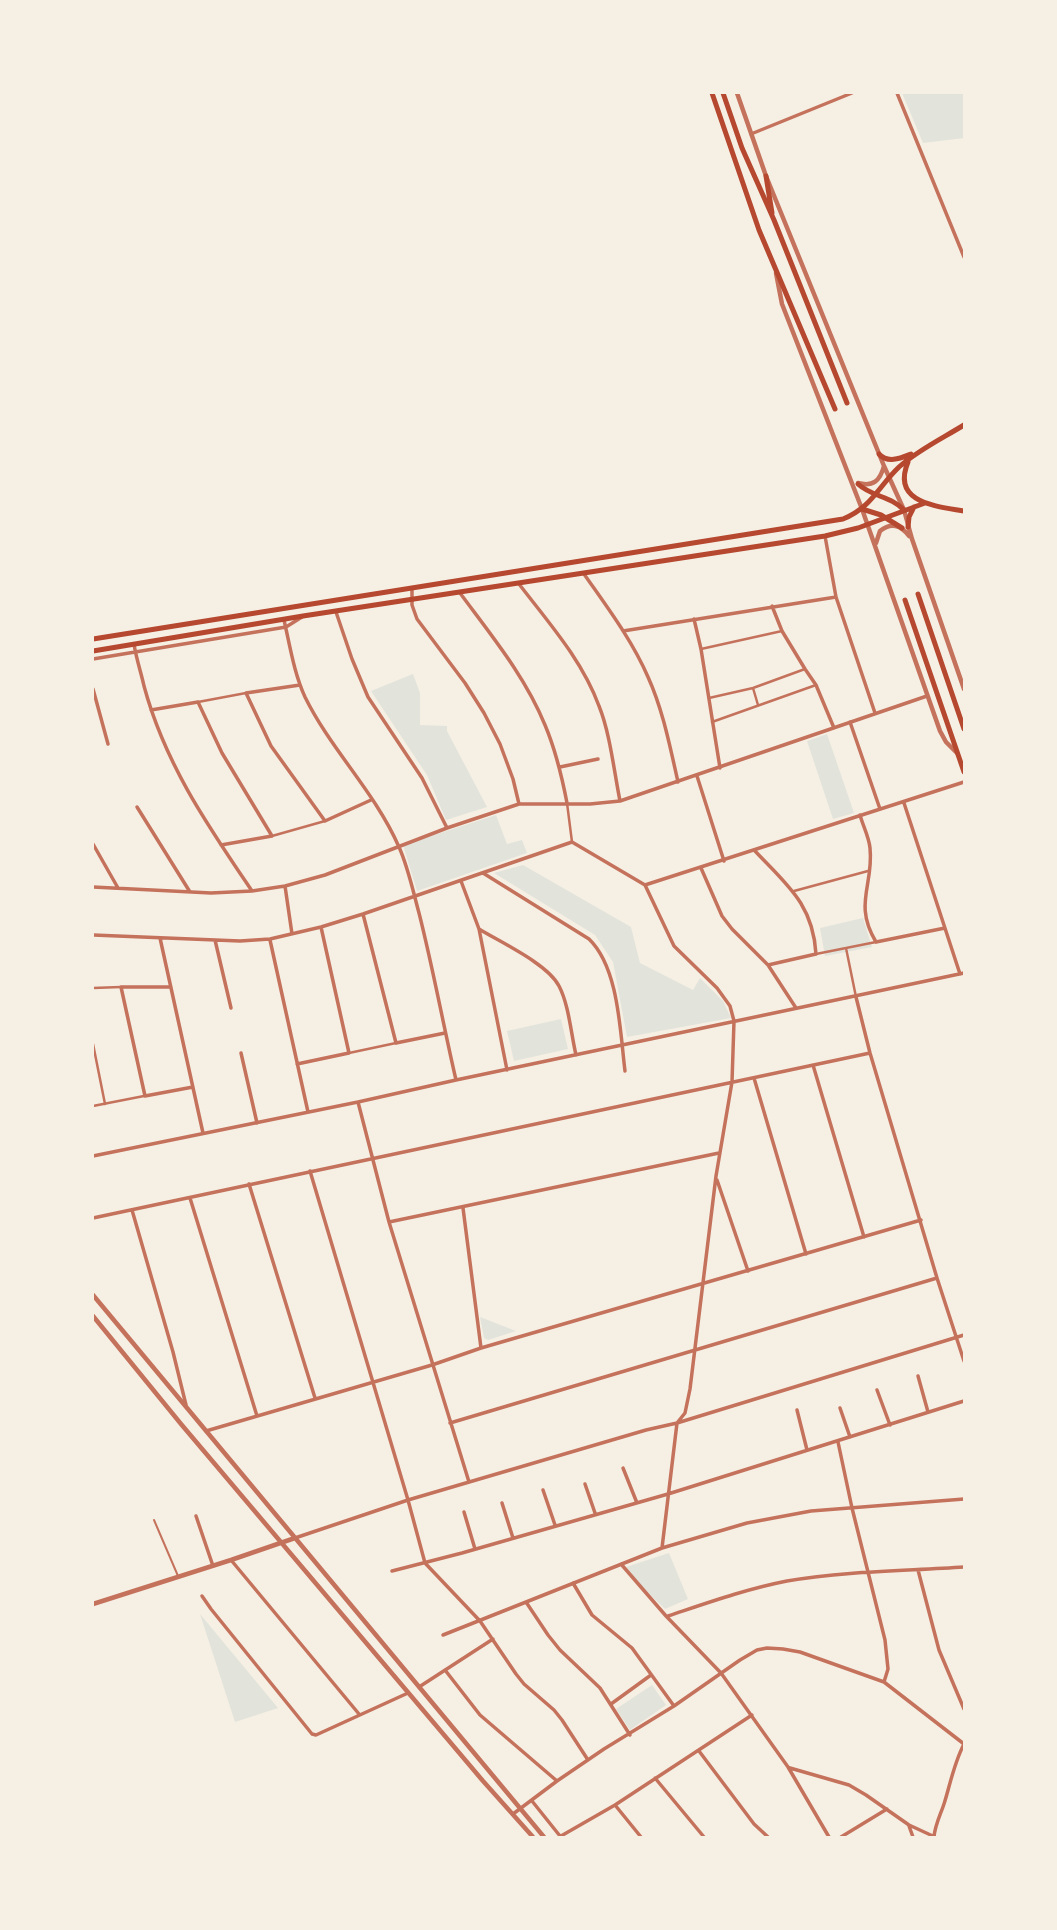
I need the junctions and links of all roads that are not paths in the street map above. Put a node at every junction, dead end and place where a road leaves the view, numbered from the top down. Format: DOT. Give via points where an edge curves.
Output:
graph roads {
  1 [pos="712,93"];
  2 [pos="723,93"];
  3 [pos="737,93"];
  4 [pos="852,93"];
  5 [pos="897,93"];
  6 [pos="751,134"];
  7 [pos="766,176"];
  8 [pos="774,220"];
  9 [pos="964,257"];
  10 [pos="775,268"];
  11 [pos="847,403"];
  12 [pos="835,409"];
  13 [pos="964,425"];
  14 [pos="924,450"];
  15 [pos="879,454"];
  16 [pos="909,459"];
  17 [pos="884,466"];
  18 [pos="889,478"];
  19 [pos="850,480"];
  20 [pos="858,484"];
  21 [pos="876,495"];
  22 [pos="925,503"];
  23 [pos="915,506"];
  24 [pos="862,509"];
  25 [pos="904,510"];
  26 [pos="964,511"];
  27 [pos="887,517"];
  28 [pos="868,525"];
  29 [pos="905,528"];
  30 [pos="825,536"];
  31 [pos="876,550"];
  32 [pos="584,575"];
  33 [pos="519,584"];
  34 [pos="412,589"];
  35 [pos="460,593"];
  36 [pos="918,594"];
  37 [pos="836,597"];
  38 [pos="905,600"];
  39 [pos="412,601"];
  40 [pos="772,606"];
  41 [pos="336,612"];
  42 [pos="303,616"];
  43 [pos="694,619"];
  44 [pos="284,620"];
  45 [pos="286,627"];
  46 [pos="623,631"];
  47 [pos="782,631"];
  48 [pos="93,639"];
  49 [pos="134,644"];
  50 [pos="701,649"];
  51 [pos="93,651"];
  52 [pos="135,653"];
  53 [pos="93,659"];
  54 [pos="805,669"];
  55 [pos="300,685"];
  56 [pos="816,685"];
  57 [pos="754,688"];
  58 [pos="93,689"];
  59 [pos="964,689"];
  60 [pos="246,693"];
  61 [pos="927,696"];
  62 [pos="709,698"];
  63 [pos="198,702"];
  64 [pos="758,705"];
  65 [pos="151,710"];
  66 [pos="875,713"];
  67 [pos="712,722"];
  68 [pos="850,722"];
  69 [pos="834,728"];
  70 [pos="964,729"];
  71 [pos="108,744"];
  72 [pos="957,753"];
  73 [pos="598,759"];
  74 [pos="560,767"];
  75 [pos="720,768"];
  76 [pos="964,772"];
  77 [pos="697,776"];
  78 [pos="678,782"];
  79 [pos="964,782"];
  80 [pos="372,799"];
  81 [pos="620,801"];
  82 [pos="904,802"];
  83 [pos="567,803"];
  84 [pos="519,804"];
  85 [pos="137,807"];
  86 [pos="880,809"];
  87 [pos="860,815"];
  88 [pos="325,821"];
  89 [pos="447,828"];
  90 [pos="272,836"];
  91 [pos="572,842"];
  92 [pos="93,844"];
  93 [pos="221,845"];
  94 [pos="398,846"];
  95 [pos="754,851"];
  96 [pos="724,861"];
  97 [pos="701,868"];
  98 [pos="868,871"];
  99 [pos="483,873"];
  100 [pos="461,881"];
  101 [pos="645,885"];
  102 [pos="285,886"];
  103 [pos="93,887"];
  104 [pos="118,888"];
  105 [pos="252,891"];
  106 [pos="794,891"];
  107 [pos="190,892"];
  108 [pos="415,897"];
  109 [pos="363,914"];
  110 [pos="321,927"];
  111 [pos="945,928"];
  112 [pos="479,929"];
  113 [pos="292,934"];
  114 [pos="93,935"];
  115 [pos="160,938"];
  116 [pos="270,939"];
  117 [pos="215,940"];
  118 [pos="876,942"];
  119 [pos="846,948"];
  120 [pos="816,954"];
  121 [pos="768,965"];
  122 [pos="962,973"];
  123 [pos="121,987"];
  124 [pos="171,987"];
  125 [pos="93,988"];
  126 [pos="856,997"];
  127 [pos="231,1008"];
  128 [pos="796,1008"];
  129 [pos="734,1021"];
  130 [pos="445,1033"];
  131 [pos="396,1043"];
  132 [pos="93,1044"];
  133 [pos="622,1045"];
  134 [pos="242,1053"];
  135 [pos="349,1053"];
  136 [pos="870,1053"];
  137 [pos="576,1055"];
  138 [pos="297,1064"];
  139 [pos="813,1065"];
  140 [pos="507,1070"];
  141 [pos="625,1071"];
  142 [pos="754,1077"];
  143 [pos="456,1080"];
  144 [pos="732,1082"];
  145 [pos="192,1087"];
  146 [pos="145,1096"];
  147 [pos="358,1102"];
  148 [pos="105,1104"];
  149 [pos="93,1106"];
  150 [pos="308,1112"];
  151 [pos="257,1124"];
  152 [pos="203,1133"];
  153 [pos="720,1153"];
  154 [pos="93,1156"];
  155 [pos="371,1158"];
  156 [pos="310,1171"];
  157 [pos="716,1176"];
  158 [pos="249,1184"];
  159 [pos="190,1198"];
  160 [pos="463,1207"];
  161 [pos="132,1210"];
  162 [pos="93,1217"];
  163 [pos="921,1220"];
  164 [pos="389,1222"];
  165 [pos="864,1237"];
  166 [pos="806,1254"];
  167 [pos="748,1271"];
  168 [pos="937,1278"];
  169 [pos="704,1283"];
  170 [pos="93,1295"];
  171 [pos="93,1316"];
  172 [pos="964,1335"];
  173 [pos="956,1338"];
  174 [pos="481,1348"];
  175 [pos="695,1351"];
  176 [pos="964,1361"];
  177 [pos="432,1365"];
  178 [pos="918,1376"];
  179 [pos="373,1382"];
  180 [pos="877,1390"];
  181 [pos="315,1398"];
  182 [pos="964,1401"];
  183 [pos="186,1407"];
  184 [pos="840,1408"];
  185 [pos="797,1410"];
  186 [pos="928,1412"];
  187 [pos="257,1416"];
  188 [pos="450,1423"];
  189 [pos="677,1423"];
  190 [pos="890,1425"];
  191 [pos="206,1431"];
  192 [pos="850,1437"];
  193 [pos="837,1441"];
  194 [pos="807,1450"];
  195 [pos="623,1468"];
  196 [pos="469,1482"];
  197 [pos="585,1484"];
  198 [pos="543,1490"];
  199 [pos="668,1494"];
  200 [pos="964,1499"];
  201 [pos="408,1500"];
  202 [pos="502,1503"];
  203 [pos="637,1503"];
  204 [pos="852,1508"];
  205 [pos="464,1512"];
  206 [pos="595,1513"];
  207 [pos="196,1516"];
  208 [pos="154,1520"];
  209 [pos="555,1525"];
  210 [pos="295,1538"];
  211 [pos="513,1538"];
  212 [pos="282,1544"];
  213 [pos="662,1548"];
  214 [pos="475,1549"];
  215 [pos="231,1560"];
  216 [pos="425,1563"];
  217 [pos="620,1564"];
  218 [pos="213,1566"];
  219 [pos="964,1567"];
  220 [pos="918,1570"];
  221 [pos="392,1571"];
  222 [pos="869,1572"];
  223 [pos="178,1577"];
  224 [pos="573,1583"];
  225 [pos="202,1596"];
  226 [pos="526,1602"];
  227 [pos="93,1604"];
  228 [pos="666,1616"];
  229 [pos="480,1620"];
  230 [pos="443,1635"];
  231 [pos="493,1639"];
  232 [pos="445,1670"];
  233 [pos="722,1673"];
  234 [pos="651,1675"];
  235 [pos="884,1682"];
  236 [pos="418,1687"];
  237 [pos="408,1693"];
  238 [pos="611,1704"];
  239 [pos="674,1706"];
  240 [pos="964,1709"];
  241 [pos="359,1714"];
  242 [pos="752,1715"];
  243 [pos="630,1735"];
  244 [pos="964,1744"];
  245 [pos="699,1751"];
  246 [pos="588,1760"];
  247 [pos="788,1768"];
  248 [pos="655,1778"];
  249 [pos="557,1781"];
  250 [pos="532,1800"];
  251 [pos="615,1805"];
  252 [pos="521,1808"];
  253 [pos="887,1809"];
  254 [pos="513,1814"];
  255 [pos="909,1825"];
  256 [pos="533,1837"];
  257 [pos="544,1837"];
  258 [pos="561,1837"];
  259 [pos="641,1837"];
  260 [pos="704,1837"];
  261 [pos="768,1837"];
  262 [pos="829,1837"];
  263 [pos="841,1837"];
  264 [pos="913,1837"];
  265 [pos="934,1837"];
  1 -- 10 [label="main road"];
  2 -- 8 [label="main road"];
  3 -- 6 [label="street"];
  4 -- 6 [label="street"];
  5 -- 9 [label="street"];
  6 -- 7 [label="street"];
  7 -- 8 [label="main road"];
  7 -- 15 [label="street"];
  8 -- 11 [label="main road"];
  10 -- 12 [label="main road"];
  10 -- 19 [label="street" via="782,304"];
  13 -- 14 [label="main road"];
  14 -- 15 [label="main road" via="894,460"];
  14 -- 16 [label="main road"];
  15 -- 17 [label="street"];
  16 -- 18 [label="main road"];
  16 -- 22 [label="main road" via="906,487"];
  17 -- 18 [label="street"];
  17 -- 20 [label="street" via="875,482"];
  18 -- 21 [label="main road"];
  18 -- 25 [label="street"];
  19 -- 20 [label="street"];
  19 -- 24 [label="street"];
  20 -- 21 [label="main road"];
  21 -- 24 [label="main road"];
  21 -- 25 [label="main road"];
  22 -- 23 [label="main road"];
  22 -- 26 [label="main road"];
  23 -- 25 [label="main road"];
  23 -- 29 [label="main road"];
  24 -- 27 [label="main road"];
  24 -- 28 [label="street"];
  24 -- 34 [label="main road" via="837,520"];
  25 -- 27 [label="main road"];
  25 -- 29 [label="street"];
  27 -- 28 [label="main road"];
  27 -- 29 [label="main road"];
  28 -- 30 [label="main road"];
  28 -- 31 [label="street"];
  29 -- 31 [label="street" via="883,528"];
  29 -- 59 [label="street"];
  30 -- 32 [label="main road"];
  30 -- 37 [label="street"];
  31 -- 61 [label="street"];
  32 -- 33 [label="main road"];
  32 -- 46 [label="street"];
  33 -- 35 [label="main road"];
  33 -- 81 [label="street" via="579,662 590,685 601,709"];
  34 -- 39 [label="street"];
  34 -- 48 [label="main road"];
  35 -- 39 [label="main road"];
  35 -- 74 [label="street" via="529,692"];
  36 -- 70 [label="main road"];
  37 -- 40 [label="street"];
  37 -- 66 [label="street"];
  38 -- 72 [label="main road"];
  39 -- 41 [label="main road"];
  39 -- 84 [label="street" via="417,619 484,713 508,764"];
  40 -- 43 [label="street"];
  40 -- 47 [label="street"];
  41 -- 42 [label="main road"];
  41 -- 89 [label="street" via="368,697 422,778"];
  42 -- 44 [label="main road"];
  42 -- 45 [label="street"];
  43 -- 46 [label="street"];
  43 -- 50 [label="street"];
  44 -- 45 [label="street"];
  44 -- 49 [label="main road"];
  45 -- 52 [label="street"];
  45 -- 55 [label="street"];
  46 -- 78 [label="street" via="649,678"];
  47 -- 50 [label="street"];
  47 -- 54 [label="street"];
  49 -- 51 [label="main road"];
  49 -- 52 [label="street"];
  50 -- 62 [label="street"];
  52 -- 53 [label="street"];
  52 -- 65 [label="street"];
  54 -- 56 [label="street"];
  54 -- 57 [label="street"];
  55 -- 60 [label="street"];
  55 -- 80 [label="street"];
  56 -- 64 [label="street"];
  56 -- 69 [label="street"];
  57 -- 62 [label="street"];
  57 -- 64 [label="street"];
  58 -- 71 [label="street"];
  60 -- 63 [label="street"];
  60 -- 88 [label="street" via="271,746"];
  61 -- 66 [label="street"];
  61 -- 72 [label="street" via="946,743"];
  62 -- 67 [label="street"];
  63 -- 65 [label="street"];
  63 -- 90 [label="street" via="222,753"];
  64 -- 67 [label="street"];
  65 -- 93 [label="street" via="189,795"];
  66 -- 68 [label="street"];
  67 -- 75 [label="street"];
  68 -- 69 [label="street"];
  68 -- 86 [label="street"];
  69 -- 75 [label="street"];
  72 -- 76 [label="main road"];
  73 -- 74 [label="street"];
  74 -- 83 [label="street"];
  75 -- 77 [label="street"];
  77 -- 78 [label="street"];
  77 -- 96 [label="street"];
  78 -- 81 [label="street"];
  79 -- 82 [label="street"];
  80 -- 88 [label="street"];
  80 -- 94 [label="street"];
  81 -- 83 [label="street"];
  82 -- 86 [label="street"];
  82 -- 111 [label="street"];
  83 -- 84 [label="street"];
  83 -- 91 [label="street"];
  84 -- 89 [label="street"];
  85 -- 107 [label="street"];
  86 -- 87 [label="street"];
  87 -- 95 [label="street"];
  87 -- 98 [label="street" via="870,846"];
  88 -- 90 [label="street"];
  89 -- 94 [label="street"];
  90 -- 93 [label="street"];
  91 -- 99 [label="street"];
  91 -- 101 [label="street"];
  92 -- 104 [label="street"];
  93 -- 105 [label="street"];
  94 -- 102 [label="street"];
  94 -- 108 [label="street"];
  95 -- 96 [label="street"];
  95 -- 106 [label="street"];
  96 -- 97 [label="street"];
  97 -- 101 [label="street"];
  97 -- 121 [label="street" via="725,921"];
  98 -- 106 [label="street"];
  98 -- 118 [label="street" via="864,908"];
  99 -- 100 [label="street"];
  99 -- 133 [label="street" via="598,949 611,979"];
  100 -- 108 [label="street"];
  100 -- 112 [label="street"];
  101 -- 129 [label="street" via="674,946 717,988"];
  102 -- 105 [label="street"];
  102 -- 113 [label="street"];
  103 -- 104 [label="street"];
  104 -- 107 [label="street"];
  105 -- 107 [label="street"];
  106 -- 120 [label="street" via="808,914"];
  108 -- 109 [label="street"];
  108 -- 130 [label="street"];
  109 -- 110 [label="street"];
  109 -- 131 [label="street"];
  110 -- 113 [label="street"];
  110 -- 135 [label="street"];
  111 -- 118 [label="street"];
  111 -- 122 [label="street"];
  112 -- 137 [label="street" via="554,977 563,995"];
  112 -- 140 [label="street"];
  113 -- 116 [label="street"];
  114 -- 115 [label="street"];
  115 -- 117 [label="street"];
  115 -- 124 [label="street"];
  116 -- 117 [label="street"];
  116 -- 138 [label="street"];
  117 -- 127 [label="street"];
  118 -- 119 [label="street"];
  119 -- 120 [label="street"];
  119 -- 126 [label="street"];
  120 -- 121 [label="street"];
  121 -- 128 [label="street"];
  122 -- 126 [label="street"];
  123 -- 124 [label="street"];
  123 -- 125 [label="street"];
  123 -- 146 [label="street"];
  124 -- 145 [label="street"];
  126 -- 128 [label="street"];
  126 -- 136 [label="street"];
  128 -- 129 [label="street"];
  129 -- 133 [label="street"];
  129 -- 144 [label="street"];
  130 -- 131 [label="street"];
  130 -- 143 [label="street"];
  131 -- 135 [label="street"];
  132 -- 148 [label="street"];
  133 -- 137 [label="street"];
  133 -- 141 [label="street"];
  134 -- 151 [label="street"];
  135 -- 138 [label="street"];
  136 -- 139 [label="street"];
  136 -- 163 [label="street"];
  137 -- 140 [label="street"];
  138 -- 150 [label="street"];
  139 -- 142 [label="street"];
  139 -- 165 [label="street"];
  140 -- 143 [label="street"];
  142 -- 144 [label="street"];
  142 -- 166 [label="street"];
  143 -- 147 [label="street"];
  144 -- 153 [label="street"];
  144 -- 155 [label="street"];
  145 -- 146 [label="street"];
  145 -- 152 [label="street"];
  146 -- 148 [label="street"];
  147 -- 150 [label="street"];
  147 -- 155 [label="street"];
  148 -- 149 [label="street"];
  150 -- 151 [label="street"];
  151 -- 152 [label="street"];
  152 -- 154 [label="street"];
  153 -- 157 [label="street"];
  153 -- 160 [label="street"];
  155 -- 156 [label="street"];
  155 -- 164 [label="street"];
  156 -- 158 [label="street"];
  156 -- 179 [label="street"];
  157 -- 167 [label="street"];
  157 -- 169 [label="street"];
  158 -- 159 [label="street"];
  158 -- 181 [label="street"];
  159 -- 161 [label="street"];
  159 -- 187 [label="street"];
  160 -- 164 [label="street"];
  160 -- 174 [label="street"];
  161 -- 162 [label="street"];
  161 -- 183 [label="street"];
  163 -- 165 [label="street"];
  163 -- 168 [label="street"];
  164 -- 177 [label="street"];
  165 -- 166 [label="street"];
  166 -- 167 [label="street"];
  167 -- 169 [label="street"];
  168 -- 173 [label="street"];
  168 -- 175 [label="street"];
  169 -- 174 [label="street"];
  169 -- 175 [label="street"];
  170 -- 183 [label="street"];
  171 -- 212 [label="street"];
  172 -- 173 [label="street"];
  173 -- 176 [label="street"];
  173 -- 189 [label="street"];
  174 -- 177 [label="street"];
  175 -- 188 [label="street"];
  175 -- 189 [label="street" via="686,1409"];
  177 -- 179 [label="street"];
  177 -- 188 [label="street"];
  178 -- 186 [label="street"];
  179 -- 181 [label="street"];
  179 -- 201 [label="street"];
  180 -- 190 [label="street"];
  181 -- 187 [label="street"];
  182 -- 186 [label="street"];
  183 -- 191 [label="street"];
  184 -- 192 [label="street"];
  185 -- 194 [label="street"];
  186 -- 190 [label="street"];
  187 -- 191 [label="street"];
  188 -- 196 [label="street"];
  189 -- 196 [label="street"];
  189 -- 199 [label="street"];
  190 -- 192 [label="street"];
  191 -- 210 [label="street"];
  192 -- 193 [label="street"];
  193 -- 194 [label="street"];
  193 -- 204 [label="street"];
  194 -- 199 [label="street"];
  195 -- 203 [label="street"];
  196 -- 201 [label="street"];
  197 -- 206 [label="street"];
  198 -- 209 [label="street"];
  199 -- 203 [label="street"];
  199 -- 213 [label="street"];
  200 -- 204 [label="street"];
  201 -- 210 [label="street"];
  201 -- 216 [label="street"];
  202 -- 211 [label="street"];
  203 -- 206 [label="street"];
  204 -- 213 [label="street" via="747,1523"];
  204 -- 222 [label="street"];
  205 -- 214 [label="street"];
  206 -- 209 [label="street"];
  207 -- 218 [label="street"];
  208 -- 223 [label="lane"];
  209 -- 211 [label="street"];
  210 -- 212 [label="street"];
  210 -- 236 [label="street"];
  211 -- 214 [label="street"];
  212 -- 215 [label="street"];
  212 -- 237 [label="street"];
  213 -- 217 [label="street"];
  214 -- 216 [label="street"];
  215 -- 218 [label="street"];
  215 -- 241 [label="street"];
  216 -- 221 [label="street"];
  216 -- 229 [label="street"];
  217 -- 224 [label="street"];
  217 -- 228 [label="street"];
  218 -- 223 [label="street"];
  219 -- 220 [label="street"];
  220 -- 222 [label="street"];
  220 -- 240 [label="street" via="939,1650"];
  222 -- 228 [label="street" via="767,1586"];
  222 -- 235 [label="street" via="886,1640"];
  223 -- 227 [label="street"];
  224 -- 226 [label="street"];
  224 -- 234 [label="street" via="592,1615 632,1648"];
  225 -- 241 [label="street" via="311,1734"];
  226 -- 229 [label="street"];
  226 -- 238 [label="street" via="554,1643"];
  228 -- 233 [label="street"];
  229 -- 230 [label="street"];
  229 -- 231 [label="street"];
  231 -- 232 [label="street"];
  231 -- 246 [label="street" via="524,1684 562,1720"];
  232 -- 236 [label="street"];
  232 -- 249 [label="street" via="480,1715"];
  233 -- 235 [label="street" via="757,1650 783,1649"];
  233 -- 239 [label="street"];
  233 -- 242 [label="street"];
  234 -- 238 [label="street"];
  234 -- 239 [label="street"];
  235 -- 244 [label="street"];
  236 -- 252 [label="street"];
  237 -- 241 [label="street"];
  237 -- 254 [label="street"];
  238 -- 243 [label="street"];
  239 -- 243 [label="street"];
  242 -- 245 [label="street"];
  242 -- 247 [label="street"];
  243 -- 246 [label="street"];
  244 -- 265 [label="street"];
  245 -- 248 [label="street"];
  245 -- 261 [label="street"];
  246 -- 249 [label="street"];
  247 -- 253 [label="street" via="849,1785"];
  247 -- 262 [label="street"];
  248 -- 251 [label="street"];
  248 -- 260 [label="street"];
  249 -- 250 [label="street"];
  250 -- 252 [label="street"];
  250 -- 258 [label="street"];
  251 -- 258 [label="street"];
  251 -- 259 [label="street"];
  252 -- 254 [label="street"];
  252 -- 257 [label="street"];
  253 -- 255 [label="street"];
  253 -- 263 [label="street"];
  254 -- 256 [label="street"];
  255 -- 264 [label="street"];
  255 -- 265 [label="street"];
}
